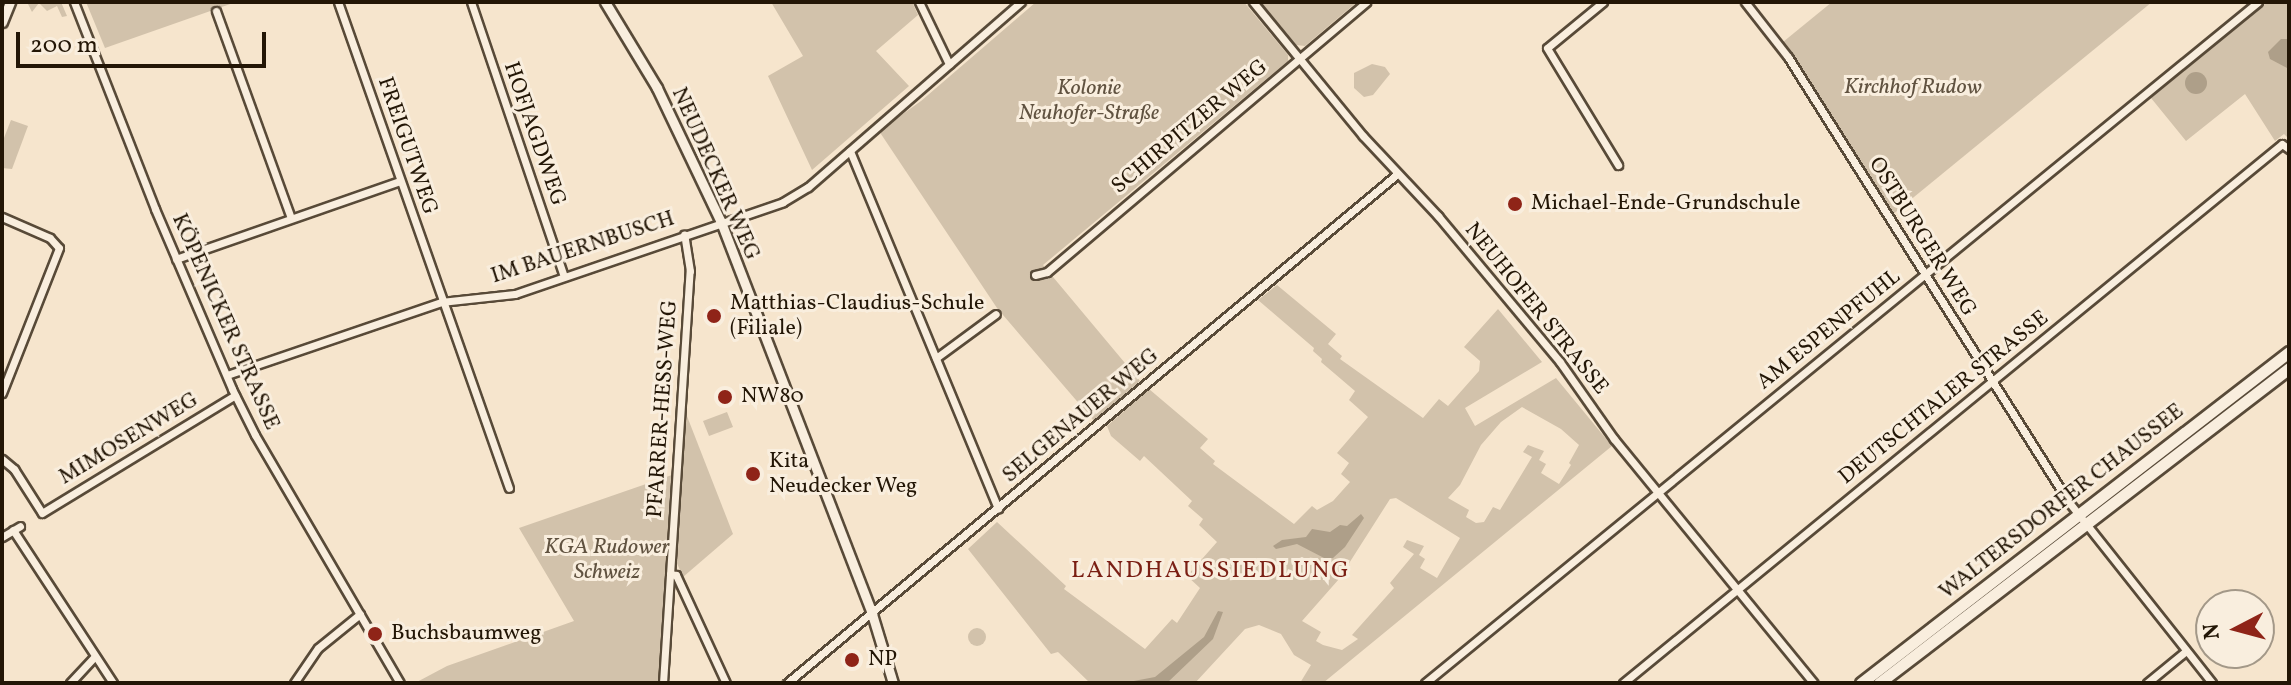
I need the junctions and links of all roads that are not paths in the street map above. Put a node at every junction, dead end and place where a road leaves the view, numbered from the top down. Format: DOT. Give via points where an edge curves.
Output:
graph roads {
  1 [pos="10,2"];
  2 [pos="74,2"];
  3 [pos="338,2"];
  4 [pos="471,2"];
  5 [pos="605,2"];
  6 [pos="919,2"];
  7 [pos="1021,2"];
  8 [pos="1253,2"];
  9 [pos="1366,2"];
  10 [pos="1603,2"];
  11 [pos="1745,2"];
  12 [pos="2255,3"];
  13 [pos="216,11"];
  14 [pos="2,22"];
  15 [pos="1299,58"];
  16 [pos="949,64"];
  17 [pos="2288,148"];
  18 [pos="850,151"];
  19 [pos="1618,165"];
  20 [pos="1396,175"];
  21 [pos="400,181"];
  22 [pos="2,217"];
  23 [pos="291,218"];
  24 [pos="721,222"];
  25 [pos="684,234"];
  26 [pos="176,259"];
  27 [pos="1035,275"];
  28 [pos="1925,275"];
  29 [pos="564,277"];
  30 [pos="441,302"];
  31 [pos="996,314"];
  32 [pos="2289,352"];
  33 [pos="936,358"];
  34 [pos="2289,368"];
  35 [pos="227,375"];
  36 [pos="1992,381"];
  37 [pos="2,393"];
  38 [pos="235,395"];
  39 [pos="2,459"];
  40 [pos="509,488"];
  41 [pos="1659,493"];
  42 [pos="998,509"];
  43 [pos="2082,520"];
  44 [pos="2,537"];
  45 [pos="670,574"];
  46 [pos="1738,588"];
  47 [pos="360,614"];
  48 [pos="872,614"];
  49 [pos="2186,651"];
  50 [pos="94,657"];
  51 [pos="70,683"];
  52 [pos="113,683"];
  53 [pos="294,683"];
  54 [pos="400,683"];
  55 [pos="663,683"];
  56 [pos="726,683"];
  57 [pos="787,683"];
  58 [pos="893,683"];
  59 [pos="1425,683"];
  60 [pos="1623,683"];
  61 [pos="1814,683"];
  62 [pos="1861,683"];
  63 [pos="1879,683"];
  64 [pos="2147,683"];
  65 [pos="2212,683"];
  1 -- 14 [label="street"];
  2 -- 26 [label="street, KÖPENICKER STRASSE"];
  3 -- 21 [label="street, FREIGUTWEG"];
  4 -- 29 [label="street, HOFJAGDWEG"];
  5 -- 24 [label="street, NEUDECKER WEG" via="657,88"];
  6 -- 16 [label="street"];
  7 -- 16 [label="street, IM BAUERNBUSCH"];
  8 -- 15 [label="street, NEUHOFER STRASSE"];
  9 -- 15 [label="street, SCHIRPITZER WEG"];
  10 -- 19 [label="street" via="1547,48"];
  11 -- 28 [label="street, OSTBURGER WEG" via="1781,47"];
  12 -- 28 [label="street, AM ESPENPFUHL"];
  13 -- 23 [label="street"];
  15 -- 20 [label="street, NEUHOFER STRASSE"];
  15 -- 27 [label="street, SCHIRPITZER WEG" via="1047,272"];
  16 -- 18 [label="street, IM BAUERNBUSCH"];
  17 -- 36 [label="street, DEUTSCHTALER STRASSE" via="2282,144"];
  18 -- 24 [label="street, IM BAUERNBUSCH" via="791,198"];
  18 -- 33 [label="street"];
  20 -- 41 [label="street, NEUHOFER STRASSE" via="1438,216 1560,362"];
  20 -- 42 [label="street, SELGENAUER WEG"];
  21 -- 23 [label="street"];
  21 -- 30 [label="street, FREIGUTWEG"];
  22 -- 37 [label="street" via="50,238 59,248"];
  23 -- 26 [label="street"];
  24 -- 25 [label="street, IM BAUERNBUSCH"];
  24 -- 48 [label="street, NEUDECKER WEG"];
  25 -- 29 [label="street, IM BAUERNBUSCH"];
  25 -- 45 [label="street, PFARRER-HESS-WEG" via="690,271"];
  26 -- 35 [label="street, KÖPENICKER STRASSE"];
  28 -- 36 [label="street, OSTBURGER WEG"];
  28 -- 41 [label="street, AM ESPENPFUHL"];
  29 -- 30 [label="street, IM BAUERNBUSCH" via="501,298"];
  30 -- 35 [label="street, IM BAUERNBUSCH"];
  30 -- 40 [label="street, FREIGUTWEG"];
  31 -- 33 [label="street"];
  32 -- 43 [label="main road, WALTERSDORFER CHAUSSEE"];
  33 -- 42 [label="street"];
  34 -- 43 [label="main road, WALTERSDORFER CHAUSSEE"];
  35 -- 38 [label="street, KÖPENICKER STRASSE"];
  36 -- 43 [label="street, OSTBURGER WEG"];
  36 -- 46 [label="street, DEUTSCHTALER STRASSE"];
  38 -- 39 [label="street, MIMOSENWEG" via="42,513"];
  38 -- 47 [label="street, KÖPENICKER STRASSE"];
  41 -- 46 [label="street, NEUHOFER STRASSE"];
  41 -- 59 [label="street, AM ESPENPFUHL"];
  42 -- 48 [label="street, SELGENAUER WEG"];
  43 -- 49 [label="street, OSTBURGER WEG"];
  43 -- 62 [label="main road, WALTERSDORFER CHAUSSEE"];
  43 -- 63 [label="main road, WALTERSDORFER CHAUSSEE"];
  44 -- 50 [label="street" via="17,528"];
  45 -- 55 [label="street, PFARRER-HESS-WEG"];
  45 -- 56 [label="street" via="676,575"];
  46 -- 60 [label="street, DEUTSCHTALER STRASSE"];
  46 -- 61 [label="street, NEUHOFER STRASSE"];
  47 -- 53 [label="street" via="318,648"];
  47 -- 54 [label="street, KÖPENICKER STRASSE"];
  48 -- 57 [label="street, SELGENAUER WEG"];
  48 -- 58 [label="street, NEUDECKER WEG"];
  49 -- 64 [label="street"];
  49 -- 65 [label="street, OSTBURGER WEG"];
  50 -- 51 [label="street"];
  50 -- 52 [label="street"];
}
